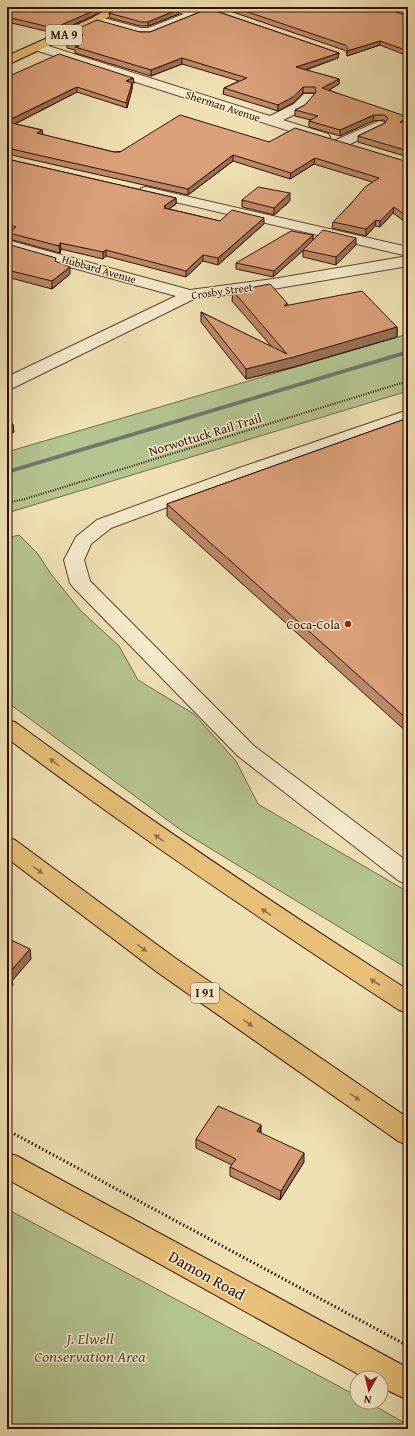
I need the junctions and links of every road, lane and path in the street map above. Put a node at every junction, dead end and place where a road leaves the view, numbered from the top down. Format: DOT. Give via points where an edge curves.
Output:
graph roads {
  1 [pos="119,7"];
  2 [pos="172,7"];
  3 [pos="96,20"];
  4 [pos="38,47"];
  5 [pos="7,61"];
  6 [pos="309,97"];
  7 [pos="270,121"];
  8 [pos="379,125"];
  9 [pos="341,143"];
  10 [pos="364,149"];
  11 [pos="130,188"];
  12 [pos="7,245"];
  13 [pos="408,252"];
  14 [pos="408,261"];
  15 [pos="190,294"];
  16 [pos="408,382"];
  17 [pos="7,384"];
  18 [pos="408,414"];
  19 [pos="7,503"];
  20 [pos="7,727"];
  21 [pos="7,846"];
  22 [pos="408,874"];
  23 [pos="408,1003"];
  24 [pos="7,1130"];
  25 [pos="408,1133"];
  26 [pos="7,1165"];
  27 [pos="408,1346"];
  28 [pos="408,1385"];
  1 -- 3 [label="main road, MA 9"];
  2 -- 3 [label="street" via="195,14 150,32"];
  3 -- 4 [label="main road, MA 9"];
  4 -- 5 [label="main road, MA 9"];
  4 -- 7 [label="street, Sherman Avenue"];
  6 -- 7 [label="street" via="299,107"];
  7 -- 9 [label="street, Sherman Avenue"];
  8 -- 9 [label="street"];
  9 -- 10 [label="street, Sherman Avenue"];
  11 -- 13 [label="street"];
  12 -- 15 [label="street, Hubbard Avenue"];
  14 -- 15 [label="street, Crosby Street" via="273,284"];
  15 -- 17 [label="street, Crosby Street"];
  16 -- 19 [label="path, Norwottuck Rail Trail"];
  18 -- 22 [label="street" via="104,524 83,542 74,560 80,583 246,751"];
  23 -- 20 [label="main road, one-way" via="198,866"];
  21 -- 25 [label="main road, I 91, one-way" via="166,965"];
  24 -- 27 [label="path"];
  26 -- 28 [label="main road, Damon Road"];
}
